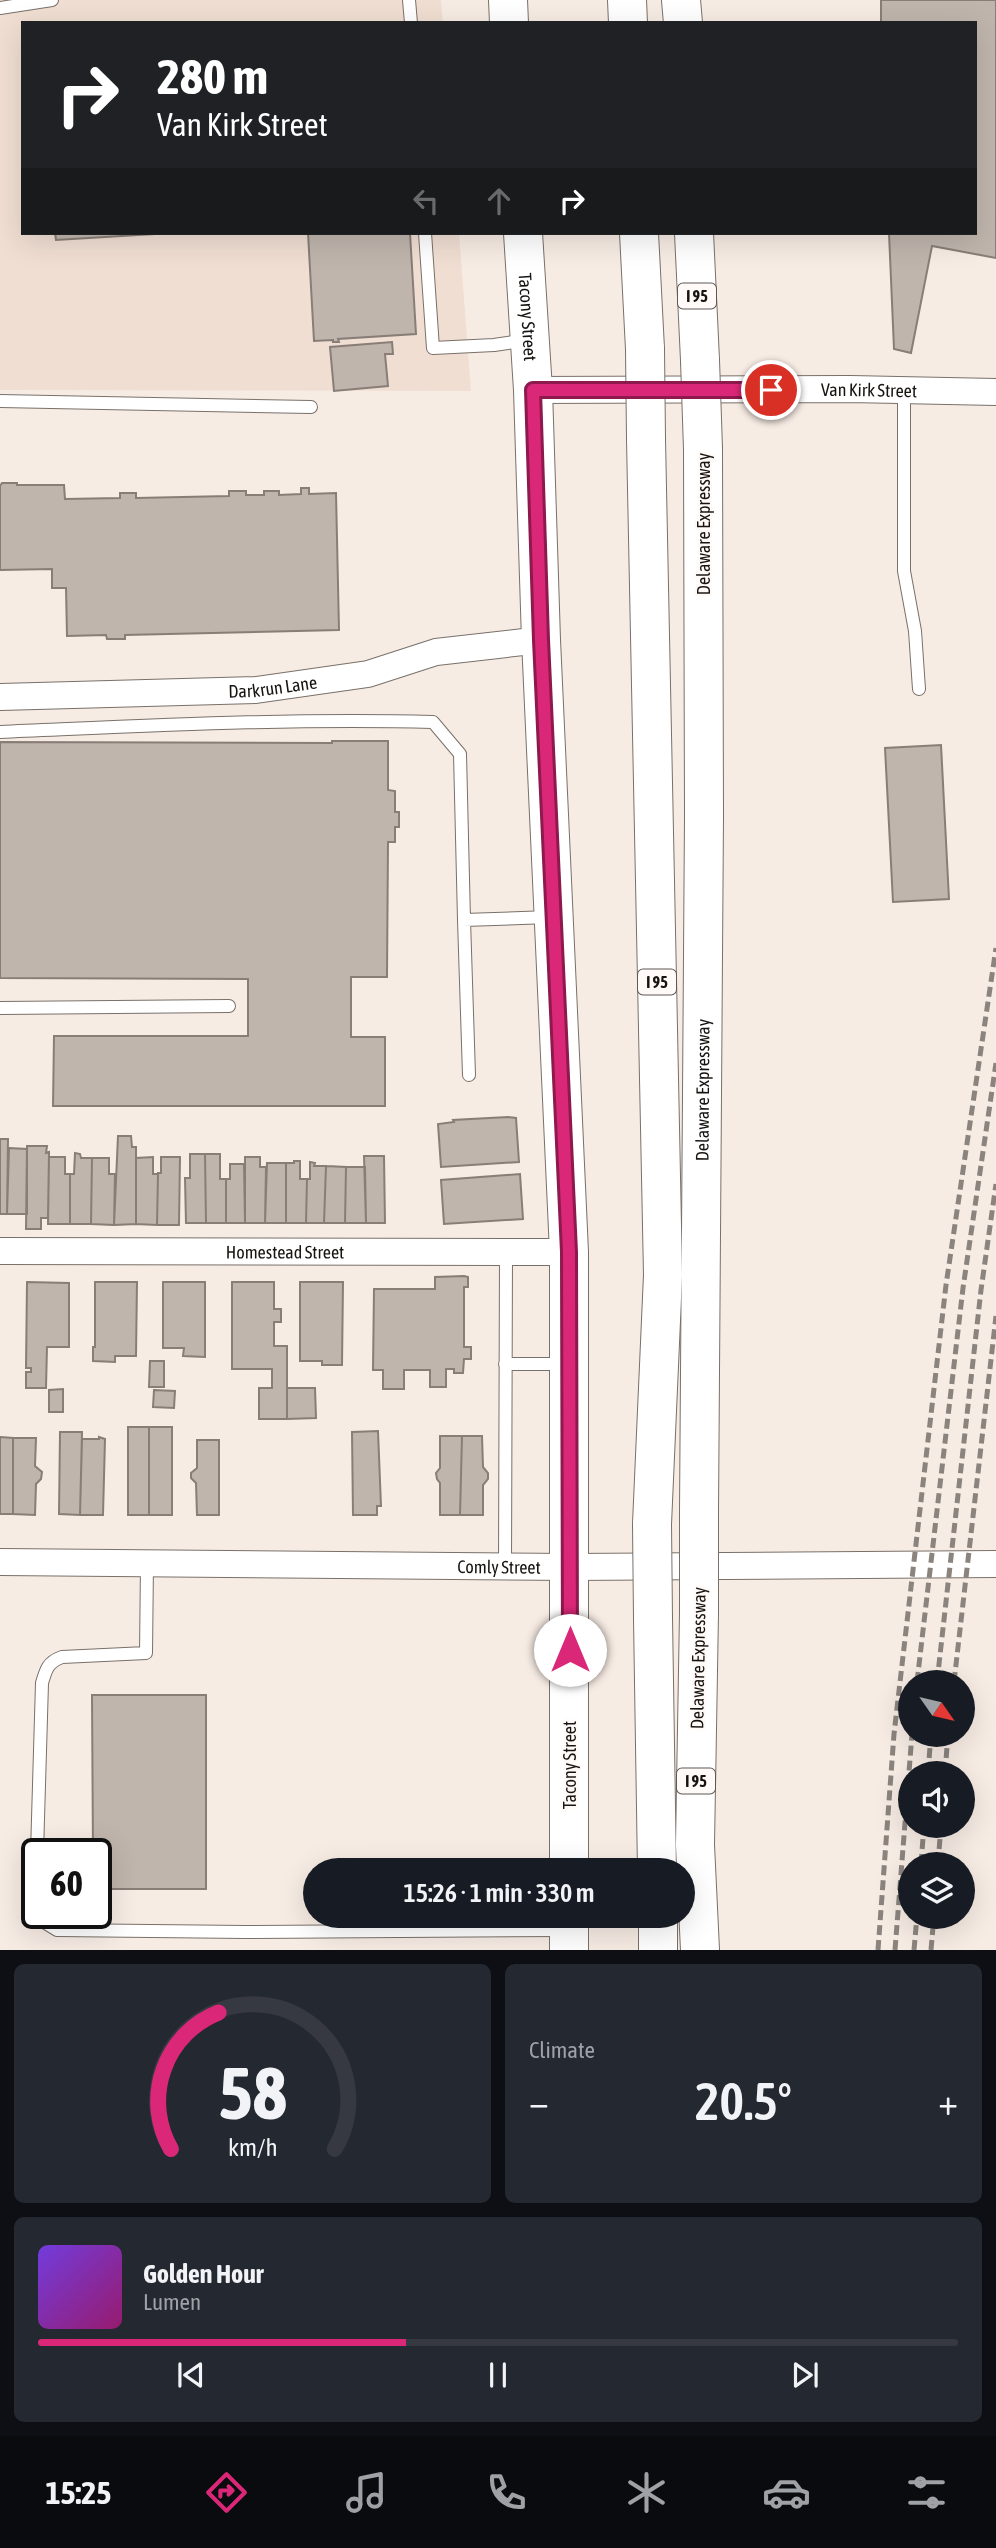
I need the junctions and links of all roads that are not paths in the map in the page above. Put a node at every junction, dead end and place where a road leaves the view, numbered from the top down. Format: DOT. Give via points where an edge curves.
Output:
graph roads {
  1 [pos="52,0"];
  2 [pos="409,0"];
  3 [pos="508,0"];
  4 [pos="627,0"];
  5 [pos="681,0"];
  6 [pos="0,8"];
  7 [pos="411,21"];
  8 [pos="509,21"];
  9 [pos="628,21"];
  10 [pos="683,21"];
  11 [pos="425,235"];
  12 [pos="523,235"];
  13 [pos="639,235"];
  14 [pos="694,235"];
  15 [pos="530,340"];
  16 [pos="533,390"];
  17 [pos="904,391"];
  18 [pos="996,392"];
  19 [pos="0,401"];
  20 [pos="311,407"];
  21 [pos="541,640"];
  22 [pos="919,689"];
  23 [pos="0,696"];
  24 [pos="0,732"];
  25 [pos="554,917"];
  26 [pos="464,920"];
  27 [pos="229,1006"];
  28 [pos="0,1008"];
  29 [pos="468,1075"];
  30 [pos="0,1251"];
  31 [pos="506,1252"];
  32 [pos="569,1252"];
  33 [pos="505,1364"];
  34 [pos="569,1364"];
  35 [pos="0,1562"];
  36 [pos="147,1563"];
  37 [pos="996,1564"];
  38 [pos="505,1567"];
  39 [pos="570,1567"];
  40 [pos="37,1838"];
  41 [pos="569,1858"];
  42 [pos="657,1858"];
  43 [pos="658,1928"];
  44 [pos="55,1929"];
  45 [pos="569,1932"];
  46 [pos="658,1950"];
  47 [pos="700,1950"];
  1 -- 6 [label="lane"];
  2 -- 7 [label="lane"];
  3 -- 8 [label="main road"];
  4 -- 9 [label="main road"];
  5 -- 10 [label="main road"];
  11 -- 15 [label="lane" via="433,348"];
  12 -- 15 [label="main road, Tacony Street"];
  13 -- 42 [label="main road, I 95, bridge" via="663,1275 652,1524"];
  14 -- 47 [label="main road, Delaware Expressway / I 95, bridge" via="703,449 695,1845"];
  15 -- 16 [label="main road, Tacony Street"];
  16 -- 17 [label="street, Van Kirk Street"];
  16 -- 21 [label="main road, Tacony Street"];
  17 -- 18 [label="street, Van Kirk Street"];
  17 -- 22 [label="lane" via="904,570"];
  19 -- 20 [label="lane"];
  21 -- 23 [label="street, Darkrun Lane" via="436,652 368,674 256,690"];
  21 -- 25 [label="main road, Tacony Street"];
  24 -- 26 [label="lane" via="186,724 433,722 460,754"];
  25 -- 26 [label="lane"];
  25 -- 32 [label="main road, Tacony Street"];
  26 -- 29 [label="lane"];
  27 -- 28 [label="lane"];
  30 -- 31 [label="street, Homestead Street"];
  31 -- 32 [label="street, Homestead Street"];
  31 -- 33 [label="lane"];
  32 -- 34 [label="main road, Tacony Street"];
  33 -- 34 [label="lane"];
  33 -- 38 [label="lane"];
  34 -- 39 [label="main road, Tacony Street"];
  35 -- 36 [label="street, Comly Street"];
  36 -- 38 [label="street, Comly Street"];
  36 -- 40 [label="lane" via="146,1653 62,1657 46,1668"];
  37 -- 39 [label="street, Comly Street"];
  38 -- 39 [label="street, Comly Street"];
  39 -- 41 [label="main road, Tacony Street"];
  43 -- 46 [label="main road"];
  44 -- 45 [label="lane"];
}
